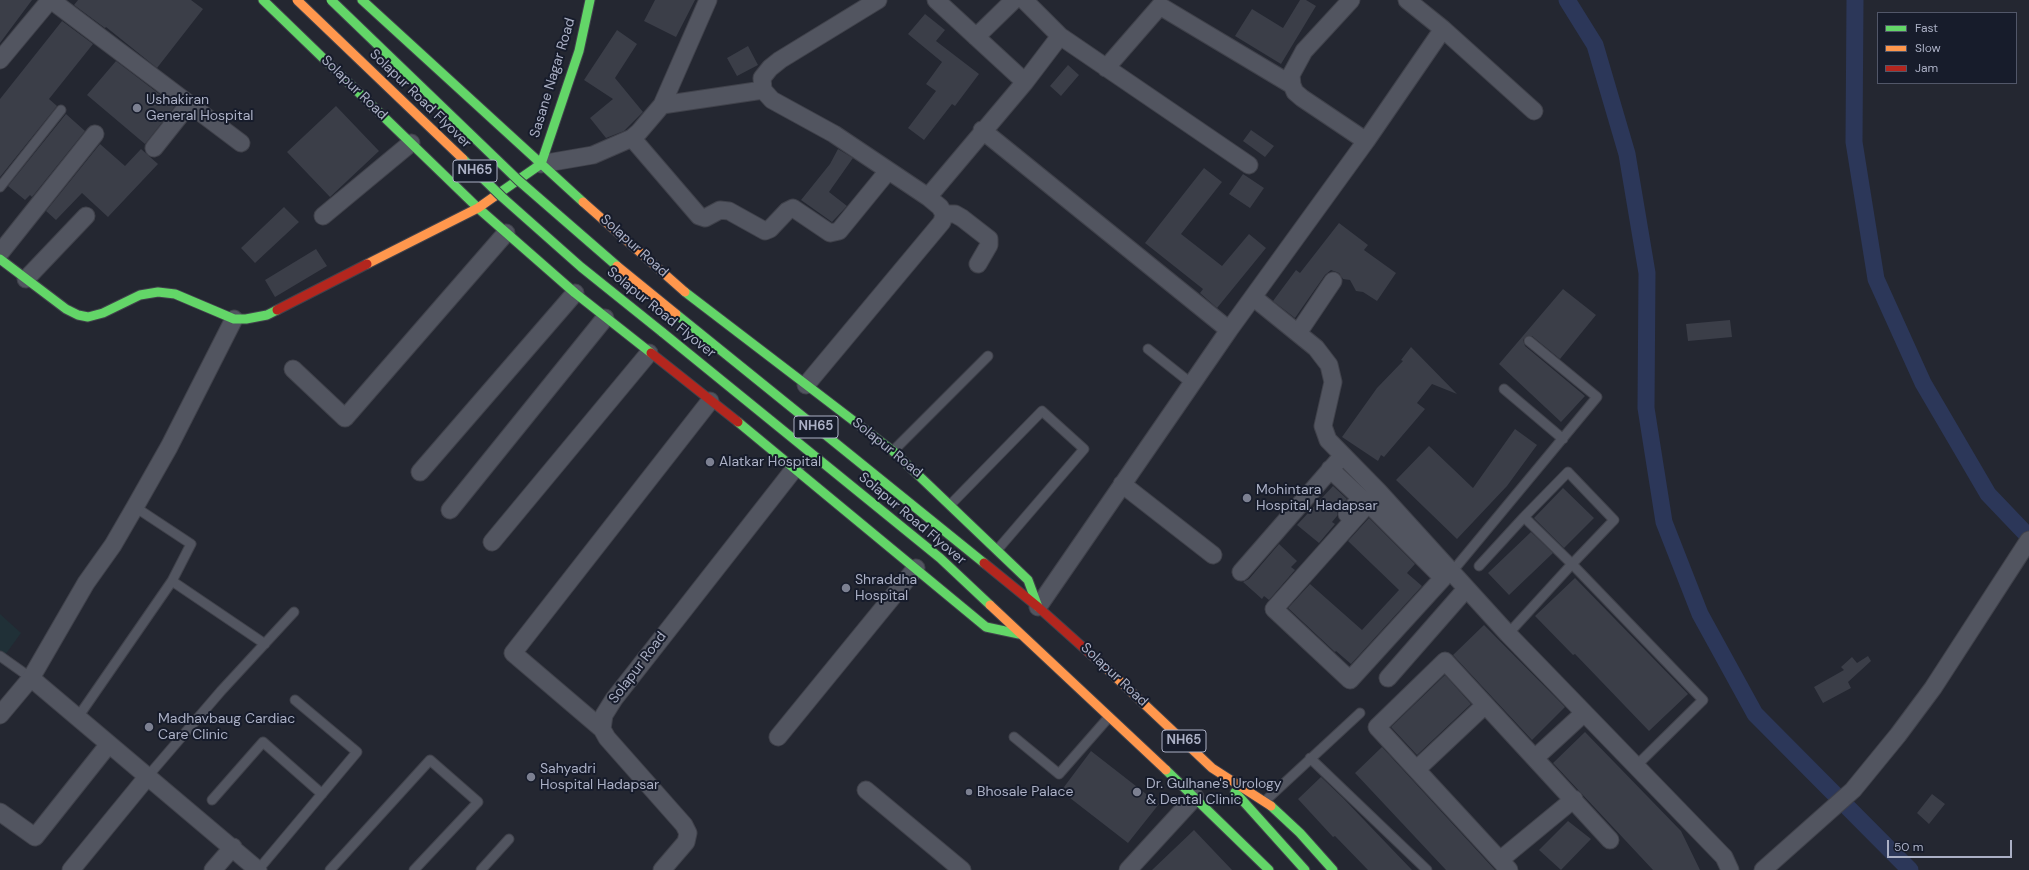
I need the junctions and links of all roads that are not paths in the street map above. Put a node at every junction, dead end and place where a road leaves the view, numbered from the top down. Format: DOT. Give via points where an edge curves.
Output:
graph roads {
  1 [pos="51,0"];
  2 [pos="262,0"];
  3 [pos="297,0"];
  4 [pos="331,0"];
  5 [pos="362,0"];
  6 [pos="590,0"];
  7 [pos="712,0"];
  8 [pos="878,0"];
  9 [pos="936,0"];
  10 [pos="1014,0"];
  11 [pos="1024,0"];
  12 [pos="1352,0"];
  13 [pos="1407,0"];
  14 [pos="1443,29"];
  15 [pos="1060,36"];
  16 [pos="976,37"];
  17 [pos="0,60"];
  18 [pos="1106,68"];
  19 [pos="1025,82"];
  20 [pos="1292,85"];
  21 [pos="763,90"];
  22 [pos="189,104"];
  23 [pos="662,105"];
  24 [pos="61,110"];
  25 [pos="1534,111"];
  26 [pos="982,130"];
  27 [pos="95,134"];
  28 [pos="632,138"];
  29 [pos="1366,141"];
  30 [pos="411,143"];
  31 [pos="242,144"];
  32 [pos="154,148"];
  33 [pos="541,164"];
  34 [pos="1248,165"];
  35 [pos="888,171"];
  36 [pos="0,187"];
  37 [pos="928,197"];
  38 [pos="478,208"];
  39 [pos="944,214"];
  40 [pos="86,216"];
  41 [pos="323,216"];
  42 [pos="506,233"];
  43 [pos="0,253"];
  44 [pos="0,259"];
  45 [pos="978,264"];
  46 [pos="26,278"];
  47 [pos="1334,281"];
  48 [pos="575,294"];
  49 [pos="1253,297"];
  50 [pos="605,318"];
  51 [pos="234,319"];
  52 [pos="1229,330"];
  53 [pos="1298,333"];
  54 [pos="1529,341"];
  55 [pos="1148,349"];
  56 [pos="649,352"];
  57 [pos="988,356"];
  58 [pos="293,369"];
  59 [pos="1192,384"];
  60 [pos="806,385"];
  61 [pos="1504,389"];
  62 [pos="710,402"];
  63 [pos="1563,439"];
  64 [pos="893,451"];
  65 [pos="1342,455"];
  66 [pos="794,468"];
  67 [pos="1330,469"];
  68 [pos="420,472"];
  69 [pos="1122,484"];
  70 [pos="1374,498"];
  71 [pos="951,504"];
  72 [pos="135,507"];
  73 [pos="450,510"];
  74 [pos="1524,517"];
  75 [pos="2029,540"];
  76 [pos="492,542"];
  77 [pos="998,549"];
  78 [pos="1213,555"];
  79 [pos="1572,564"];
  80 [pos="1479,566"];
  81 [pos="916,568"];
  82 [pos="1241,572"];
  83 [pos="1450,573"];
  84 [pos="172,580"];
  85 [pos="1466,589"];
  86 [pos="1267,600"];
  87 [pos="1038,607"];
  88 [pos="294,612"];
  89 [pos="1019,634"];
  90 [pos="1508,634"];
  91 [pos="265,644"];
  92 [pos="0,656"];
  93 [pos="31,678"];
  94 [pos="1388,678"];
  95 [pos="296,700"];
  96 [pos="1485,705"];
  97 [pos="1360,712"];
  98 [pos="1584,713"];
  99 [pos="0,716"];
  100 [pos="1109,716"];
  101 [pos="78,717"];
  102 [pos="602,729"];
  103 [pos="778,737"];
  104 [pos="1014,737"];
  105 [pos="109,744"];
  106 [pos="1310,758"];
  107 [pos="1535,758"];
  108 [pos="1636,766"];
  109 [pos="1212,768"];
  110 [pos="1417,768"];
  111 [pos="148,776"];
  112 [pos="866,790"];
  113 [pos="322,794"];
  114 [pos="1195,797"];
  115 [pos="212,800"];
  116 [pos="1574,800"];
  117 [pos="1265,801"];
  118 [pos="0,812"];
  119 [pos="509,839"];
  120 [pos="1610,840"];
  121 [pos="233,847"];
  122 [pos="1504,865"];
  123 [pos="71,870"];
  124 [pos="213,870"];
  125 [pos="258,870"];
  126 [pos="330,870"];
  127 [pos="414,870"];
  128 [pos="481,870"];
  129 [pos="662,870"];
  130 [pos="962,870"];
  131 [pos="1128,870"];
  132 [pos="1269,870"];
  133 [pos="1305,870"];
  134 [pos="1332,870"];
  135 [pos="1427,870"];
  136 [pos="1730,870"];
  137 [pos="1763,870"];
  1 -- 17 [label="street"];
  1 -- 22 [label="street"];
  2 -- 30 [label="main road, Solapur Road"];
  3 -- 89 [label="main road, Solapur Road Flyover / NH65, bridge" via="502,197 581,267 940,558"];
  4 -- 87 [label="main road, Solapur Road Flyover / NH65, bridge" via="518,180 596,249"];
  5 -- 33 [label="main road, Solapur Road"];
  6 -- 33 [label="main road, Sasane Nagar Road" via="579,51"];
  7 -- 23 [label="street"];
  8 -- 21 [label="street" via="780,60 762,78"];
  9 -- 16 [label="street"];
  10 -- 16 [label="street"];
  11 -- 15 [label="street"];
  12 -- 20 [label="street" via="1304,51 1291,75"];
  13 -- 14 [label="street"];
  14 -- 25 [label="street"];
  14 -- 29 [label="street"];
  15 -- 18 [label="street"];
  15 -- 19 [label="street"];
  16 -- 19 [label="street"];
  18 -- 20 [label="street" via="1160,6"];
  18 -- 34 [label="street"];
  19 -- 26 [label="street"];
  20 -- 29 [label="street" via="1302,98"];
  21 -- 23 [label="street"];
  21 -- 35 [label="street" via="772,100 834,134"];
  22 -- 31 [label="street"];
  22 -- 32 [label="street"];
  23 -- 28 [label="street"];
  24 -- 36 [label="lane"];
  26 -- 37 [label="street"];
  26 -- 52 [label="street"];
  27 -- 43 [label="street"];
  28 -- 33 [label="street" via="600,152"];
  28 -- 35 [label="street" via="699,216 705,218 720,210 729,211 765,231 793,208 830,233 839,231"];
  29 -- 49 [label="street"];
  30 -- 38 [label="main road, Solapur Road"];
  30 -- 41 [label="street"];
  33 -- 38 [label="main road"];
  33 -- 60 [label="main road, Solapur Road" via="688,295"];
  35 -- 37 [label="street"];
  37 -- 39 [label="street"];
  38 -- 42 [label="main road, Solapur Road"];
  38 -- 51 [label="main road" via="267,315"];
  39 -- 45 [label="street" via="955,214 989,239 989,245"];
  39 -- 60 [label="street" via="942,222"];
  40 -- 46 [label="street"];
  42 -- 48 [label="main road, Solapur Road"];
  42 -- 58 [label="street" via="345,418"];
  44 -- 46 [label="main road"];
  46 -- 51 [label="main road" via="66,309 88,317 103,313 140,295 158,292 175,294"];
  47 -- 53 [label="street"];
  48 -- 50 [label="main road, Solapur Road"];
  48 -- 68 [label="street"];
  49 -- 52 [label="street"];
  49 -- 53 [label="street"];
  50 -- 56 [label="main road, Solapur Road"];
  50 -- 73 [label="street"];
  51 -- 72 [label="street" via="169,447"];
  52 -- 59 [label="street"];
  53 -- 65 [label="street" via="1316,348 1329,365 1333,382 1323,426 1328,440"];
  54 -- 63 [label="lane" via="1597,397"];
  55 -- 59 [label="lane"];
  56 -- 62 [label="main road, Solapur Road"];
  56 -- 76 [label="street"];
  57 -- 64 [label="lane"];
  59 -- 69 [label="street"];
  60 -- 64 [label="main road, Solapur Road"];
  61 -- 63 [label="lane"];
  62 -- 66 [label="main road, Solapur Road"];
  62 -- 102 [label="street" via="513,653"];
  63 -- 83 [label="lane"];
  64 -- 71 [label="main road, Solapur Road"];
  65 -- 67 [label="street"];
  65 -- 70 [label="street"];
  66 -- 81 [label="main road, Solapur Road"];
  66 -- 102 [label="street, Solapur Road" via="614,699 604,715"];
  67 -- 82 [label="street"];
  67 -- 86 [label="street" via="1361,498"];
  69 -- 78 [label="street"];
  69 -- 87 [label="street"];
  70 -- 70 [label="street" via="1443,578 1350,680 1274,609"];
  70 -- 83 [label="street"];
  71 -- 77 [label="main road, Solapur Road"];
  71 -- 77 [label="lane" via="1042,411 1084,449"];
  72 -- 84 [label="lane" via="191,544"];
  72 -- 93 [label="street" via="113,545 86,583"];
  74 -- 79 [label="lane"];
  74 -- 79 [label="lane" via="1568,472 1614,520"];
  74 -- 80 [label="lane"];
  75 -- 137 [label="street" via="1933,688 1898,736 1853,790"];
  77 -- 87 [label="main road, Solapur Road" via="1028,580"];
  79 -- 90 [label="lane"];
  79 -- 108 [label="lane" via="1703,700"];
  81 -- 89 [label="main road, Solapur Road" via="986,627"];
  81 -- 103 [label="street"];
  83 -- 85 [label="street"];
  84 -- 91 [label="lane"];
  84 -- 101 [label="lane"];
  85 -- 90 [label="street"];
  85 -- 94 [label="street"];
  87 -- 109 [label="main road, Solapur Road / NH65"];
  88 -- 91 [label="lane"];
  89 -- 100 [label="main road, NH65"];
  90 -- 98 [label="street"];
  91 -- 111 [label="lane" via="221,690"];
  92 -- 93 [label="lane"];
  93 -- 99 [label="street"];
  93 -- 101 [label="street"];
  95 -- 113 [label="lane" via="357,752"];
  96 -- 107 [label="street"];
  96 -- 110 [label="street"];
  96 -- 110 [label="street" via="1444,661 1377,727"];
  97 -- 106 [label="lane"];
  98 -- 107 [label="street"];
  98 -- 108 [label="street"];
  100 -- 104 [label="lane" via="1059,774"];
  100 -- 114 [label="main road, NH65"];
  101 -- 105 [label="street"];
  102 -- 129 [label="street" via="607,738 684,825 688,833 686,842"];
  105 -- 111 [label="street"];
  105 -- 118 [label="street" via="36,837"];
  106 -- 117 [label="lane"];
  106 -- 135 [label="lane"];
  107 -- 116 [label="street"];
  108 -- 136 [label="street" via="1724,857"];
  109 -- 117 [label="main road, Solapur Road / NH65"];
  109 -- 133 [label="main road"];
  110 -- 122 [label="street"];
  111 -- 121 [label="street"];
  111 -- 123 [label="street"];
  112 -- 130 [label="street"];
  113 -- 115 [label="lane" via="263,742"];
  113 -- 125 [label="lane"];
  114 -- 131 [label="street"];
  114 -- 132 [label="main road, NH65"];
  116 -- 120 [label="street"];
  116 -- 122 [label="street"];
  117 -- 134 [label="main road, Solapur Road / NH65" via="1300,833"];
  119 -- 128 [label="lane"];
  121 -- 124 [label="street"];
  121 -- 125 [label="street"];
  126 -- 127 [label="lane" via="430,760 478,802"];
}
